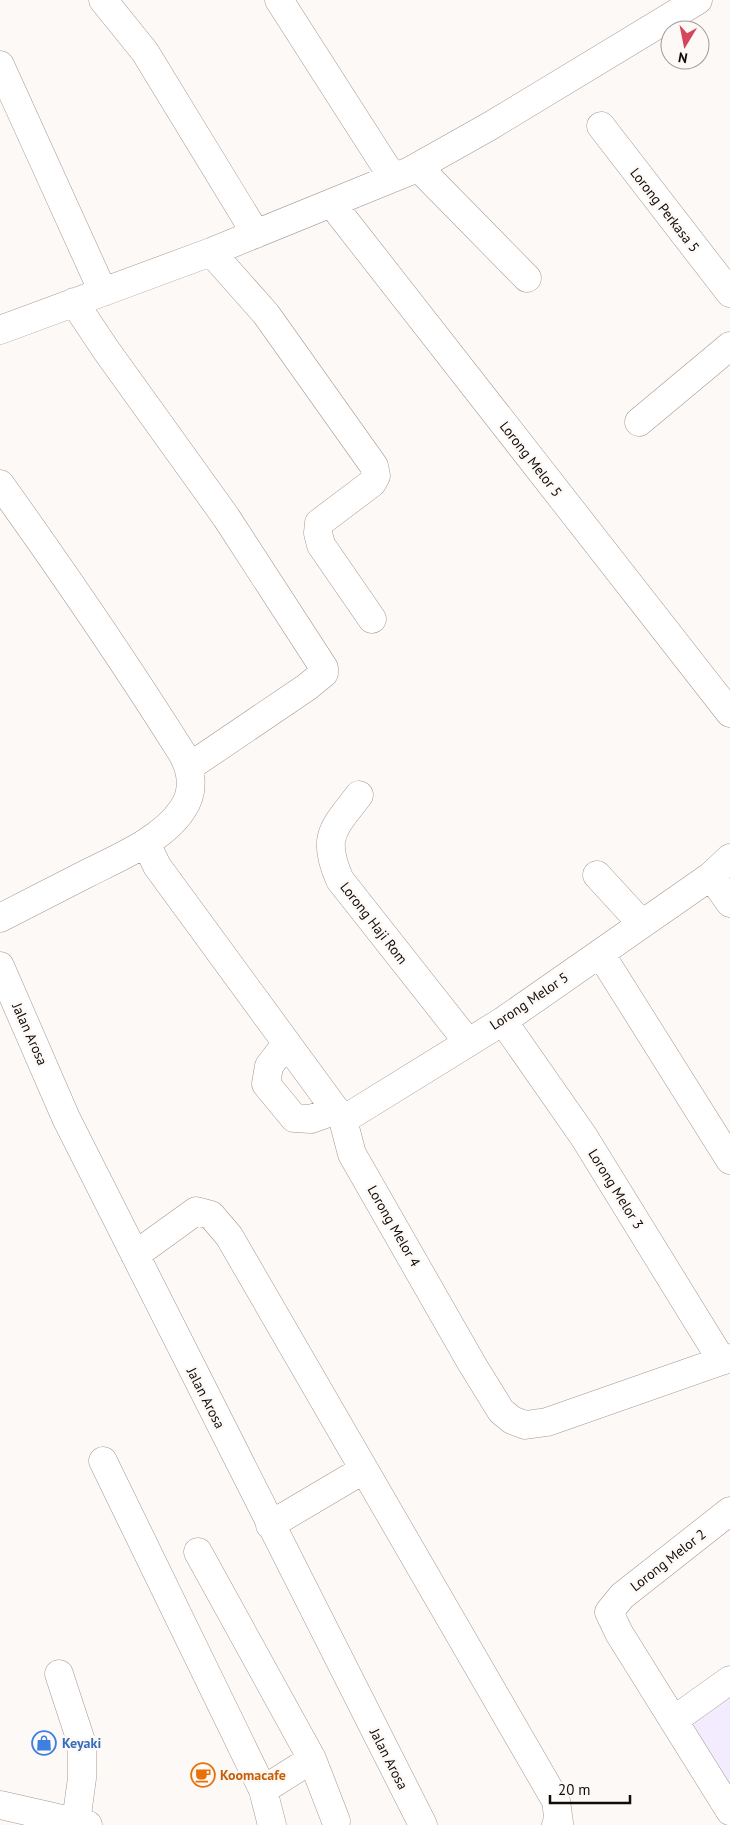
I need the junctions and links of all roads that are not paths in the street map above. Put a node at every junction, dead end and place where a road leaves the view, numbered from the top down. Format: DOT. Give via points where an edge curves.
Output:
graph roads {
  1 [pos="102,0"];
  2 [pos="279,0"];
  3 [pos="698,0"];
  4 [pos="0,65"];
  5 [pos="601,126"];
  6 [pos="418,167"];
  7 [pos="393,178"];
  8 [pos="332,204"];
  9 [pos="256,234"];
  10 [pos="211,252"];
  11 [pos="527,278"];
  12 [pos="103,292"];
  13 [pos="730,293"];
  14 [pos="74,302"];
  15 [pos="0,330"];
  16 [pos="730,346"];
  17 [pos="639,422"];
  18 [pos="0,484"];
  19 [pos="372,619"];
  20 [pos="730,714"];
  21 [pos="189,767"];
  22 [pos="360,795"];
  23 [pos="146,843"];
  24 [pos="720,867"];
  25 [pos="597,875"];
  26 [pos="730,903"];
  27 [pos="0,918"];
  28 [pos="642,924"];
  29 [pos="600,953"];
  30 [pos="0,966"];
  31 [pos="503,1021"];
  32 [pos="467,1041"];
  33 [pos="286,1044"];
  34 [pos="339,1115"];
  35 [pos="730,1160"];
  36 [pos="135,1255"];
  37 [pos="726,1360"];
  38 [pos="103,1461"];
  39 [pos="363,1470"];
  40 [pos="730,1511"];
  41 [pos="270,1525"];
  42 [pos="198,1552"];
  43 [pos="59,1674"];
  44 [pos="730,1680"];
  45 [pos="674,1720"];
  46 [pos="312,1760"];
  47 [pos="263,1790"];
  48 [pos="0,1805"];
  49 [pos="730,1811"];
  50 [pos="336,1821"];
  51 [pos="82,1824"];
  52 [pos="272,1825"];
  53 [pos="423,1825"];
  54 [pos="556,1825"];
  1 -- 9 [label="street" via="145,52"];
  2 -- 7 [label="street"];
  3 -- 6 [label="street"];
  4 -- 12 [label="street"];
  5 -- 13 [label="street, Lorong Perkasa 5"];
  6 -- 7 [label="street"];
  6 -- 11 [label="street"];
  7 -- 8 [label="street"];
  8 -- 9 [label="street"];
  8 -- 20 [label="street, Lorong Melor 5"];
  9 -- 10 [label="street"];
  10 -- 12 [label="street"];
  10 -- 19 [label="street" via="266,314 374,466 376,476 372,483 319,523 318,533 321,545"];
  12 -- 14 [label="street"];
  14 -- 15 [label="street"];
  14 -- 21 [label="street" via="226,518 324,668 324,673 307,687"];
  16 -- 17 [label="street"];
  18 -- 21 [label="street" via="80,595"];
  21 -- 23 [label="street" via="189,794 182,811"];
  22 -- 32 [label="street, Lorong Haji Rom" via="337,824 330,842 330,859 340,880"];
  23 -- 27 [label="street"];
  23 -- 33 [label="street, Lorong Melor 4" via="157,866"];
  24 -- 26 [label="street"];
  24 -- 28 [label="street, Lorong Melor 5"];
  25 -- 28 [label="street"];
  28 -- 29 [label="street, Lorong Melor 5"];
  29 -- 31 [label="street, Lorong Melor 5"];
  29 -- 35 [label="street"];
  30 -- 36 [label="street, Jalan Arosa" via="66,1118"];
  31 -- 32 [label="street, Lorong Melor 5"];
  31 -- 37 [label="street, Lorong Melor 3" via="584,1137"];
  32 -- 34 [label="street, Lorong Melor 5"];
  33 -- 34 [label="street, Lorong Melor 4"];
  33 -- 34 [label="street, Lorong Melor 5" via="269,1066 266,1084 294,1118"];
  34 -- 37 [label="street, Lorong Melor 4" via="352,1154 472,1364 501,1411 512,1420 525,1425 547,1422"];
  36 -- 39 [label="street" via="196,1211 211,1215 229,1236"];
  36 -- 41 [label="street, Jalan Arosa"];
  38 -- 47 [label="street"];
  39 -- 41 [label="street"];
  39 -- 54 [label="street" via="556,1801 559,1823"];
  40 -- 45 [label="street, Lorong Melor 2" via="622,1596 609,1612"];
  41 -- 53 [label="street, Jalan Arosa"];
  42 -- 46 [label="street"];
  43 -- 51 [label="street" via="82,1744"];
  44 -- 45 [label="street"];
  45 -- 49 [label="street"];
  46 -- 47 [label="street"];
  46 -- 50 [label="street"];
  47 -- 52 [label="street"];
  48 -- 51 [label="street"];
}
